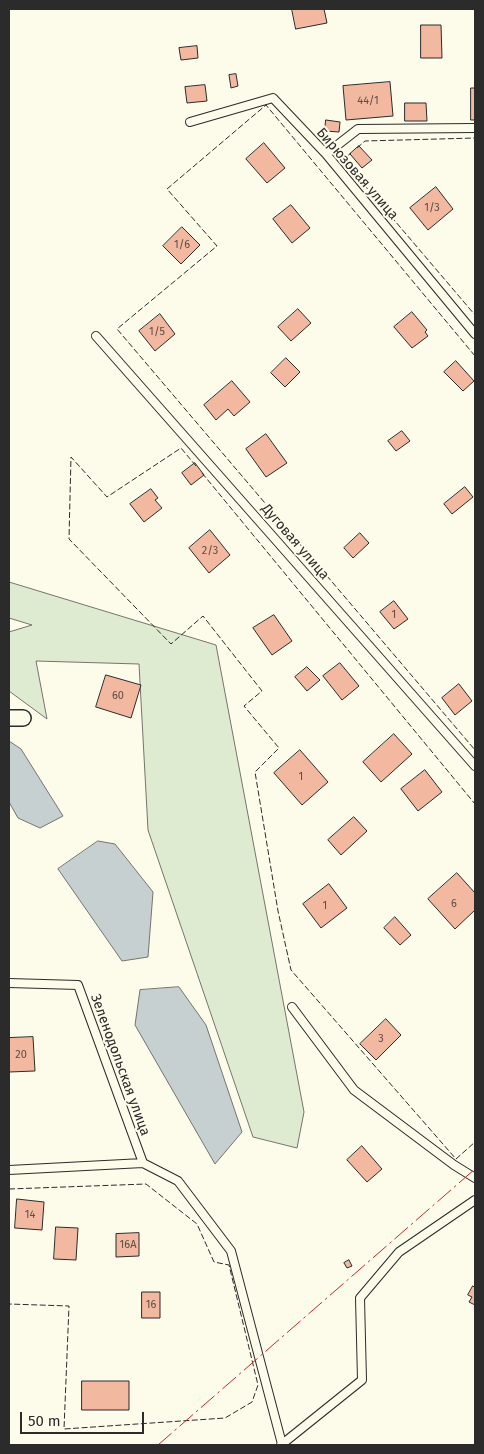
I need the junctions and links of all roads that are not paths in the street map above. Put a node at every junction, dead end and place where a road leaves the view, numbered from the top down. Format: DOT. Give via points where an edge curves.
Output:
graph roads {
  1 [pos="190,122"];
  2 [pos="475,128"];
  3 [pos="326,154"];
  4 [pos="475,334"];
  5 [pos="96,336"];
  6 [pos="475,766"];
  7 [pos="9,983"];
  8 [pos="292,1007"];
  9 [pos="143,1163"];
  10 [pos="9,1170"];
  11 [pos="475,1178"];
  12 [pos="475,1200"];
  13 [pos="281,1445"];
  1 -- 3 [label="lane, Бирюзовая улица" via="273,98"];
  2 -- 3 [label="lane" via="358,129"];
  3 -- 4 [label="lane, Бирюзовая улица"];
  5 -- 6 [label="lane, Дуговая улица"];
  7 -- 9 [label="lane, Зеленодольская улица" via="78,985"];
  8 -- 11 [label="lane" via="354,1090"];
  9 -- 10 [label="lane"];
  9 -- 13 [label="lane" via="178,1181 231,1250"];
  12 -- 13 [label="lane" via="399,1252 360,1298 362,1380"];
}
